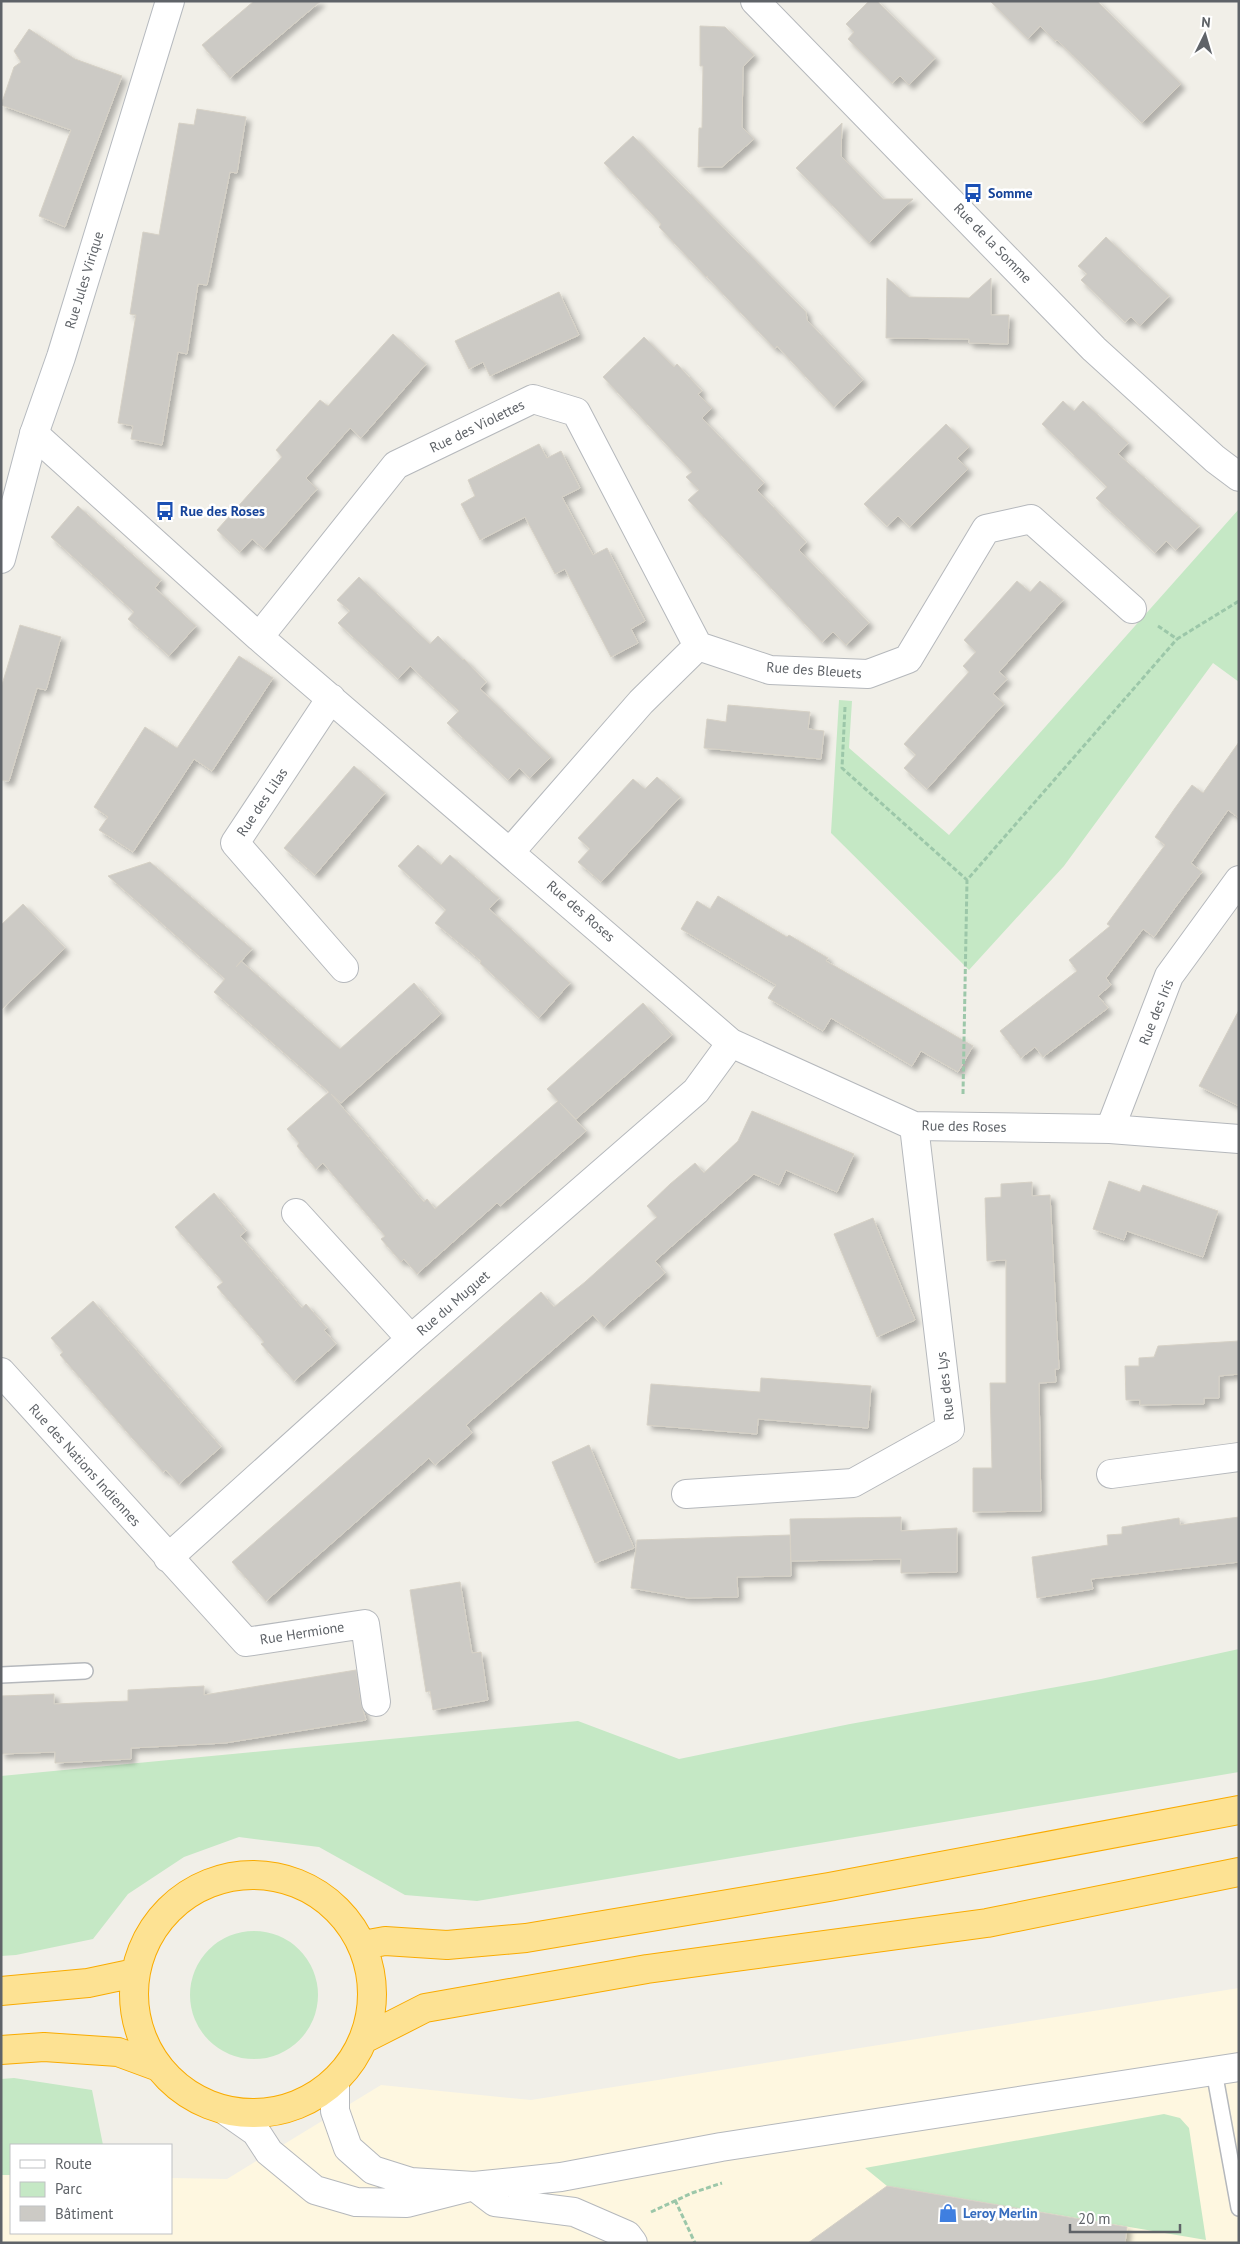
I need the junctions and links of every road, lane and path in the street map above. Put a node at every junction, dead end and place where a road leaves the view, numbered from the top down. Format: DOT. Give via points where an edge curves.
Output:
graph roads {
  1 [pos="170,1"];
  2 [pos="755,1"];
  3 [pos="34,434"];
  4 [pos="1239,476"];
  5 [pos="1,559"];
  6 [pos="1239,602"];
  7 [pos="1132,609"];
  8 [pos="259,637"];
  9 [pos="1177,638"];
  10 [pos="698,646"];
  11 [pos="846,673"];
  12 [pos="331,698"];
  13 [pos="511,852"];
  14 [pos="967,880"];
  15 [pos="1239,880"];
  16 [pos="344,968"];
  17 [pos="731,1043"];
  18 [pos="914,1126"];
  19 [pos="963,1127"];
  20 [pos="1110,1129"];
  21 [pos="1239,1139"];
  22 [pos="296,1214"];
  23 [pos="411,1339"];
  24 [pos="1,1372"];
  25 [pos="1239,1458"];
  26 [pos="1111,1474"];
  27 [pos="686,1494"];
  28 [pos="168,1558"];
  29 [pos="85,1671"];
  30 [pos="1,1675"];
  31 [pos="376,1702"];
  32 [pos="1239,1810"];
  33 [pos="1239,1872"];
  34 [pos="363,1945"];
  35 [pos="135,1973"];
  36 [pos="1,1991"];
  37 [pos="366,2038"];
  38 [pos="1,2050"];
  39 [pos="156,2066"];
  40 [pos="1226,2069"];
  41 [pos="335,2082"];
  42 [pos="226,2112"];
  43 [pos="474,2186"];
  44 [pos="675,2200"];
  45 [pos="1239,2208"];
  46 [pos="633,2243"];
  47 [pos="695,2243"];
  1 -- 3 [label="street, Rue Jules Virique" via="61,357"];
  2 -- 4 [label="street, Rue de la Somme" via="1094,348 1215,459"];
  3 -- 5 [label="street, Rue Jules Virique"];
  3 -- 8 [label="street, Rue des Roses"];
  6 -- 9 [label="path"];
  7 -- 9 [label="path"];
  7 -- 11 [label="street, Rue des Bleuets" via="1030,519 1012,523 986,529 908,658 868,674"];
  8 -- 10 [label="street, Rue des Violettes" via="396,465 533,399 576,412"];
  8 -- 12 [label="street, Rue des Roses"];
  9 -- 14 [label="path"];
  10 -- 11 [label="street, Rue des Bleuets" via="770,670"];
  10 -- 13 [label="street" via="641,702"];
  11 -- 14 [label="path" via="842,768"];
  12 -- 13 [label="street, Rue des Roses"];
  12 -- 16 [label="street, Rue des Lilas" via="235,843"];
  13 -- 17 [label="street, Rue des Roses"];
  14 -- 19 [label="path"];
  15 -- 20 [label="street, Rue des Iris" via="1169,976"];
  17 -- 18 [label="street, Rue des Roses"];
  17 -- 23 [label="street, Rue du Muguet" via="696,1091"];
  18 -- 19 [label="street, Rue des Roses"];
  18 -- 27 [label="street, Rue des Lys" via="950,1429 853,1483"];
  19 -- 20 [label="street, Rue des Roses"];
  20 -- 21 [label="street, Rue des Roses"];
  22 -- 23 [label="street"];
  23 -- 28 [label="street, Rue du Muguet"];
  24 -- 28 [label="street, Rue des Nations Indiennes"];
  25 -- 26 [label="street"];
  28 -- 31 [label="street, Rue Hermione" via="246,1642 365,1624"];
  29 -- 30 [label="lane"];
  32 -- 34 [label="highway" via="829,1887 526,1938 447,1945 385,1941"];
  33 -- 37 [label="highway" via="987,1923 647,1969 425,2008"];
  34 -- 35 [label="highway" via="342,1914 313,1890 277,1876 239,1875 202,1885 171,1907 147,1937"];
  34 -- 37 [label="highway" via="372,1976 373,2007"];
  35 -- 36 [label="highway" via="88,1983"];
  35 -- 39 [label="highway" via="135,2013 141,2037"];
  37 -- 41 [label="highway" via="353,2062"];
  38 -- 39 [label="highway" via="44,2047 118,2052"];
  39 -- 42 [label="highway" via="199,2102"];
  40 -- 43 [label="street" via="721,2147 561,2177"];
  40 -- 45 [label="lane"];
  41 -- 42 [label="highway" via="302,2104 265,2114"];
  41 -- 43 [label="street" via="335,2111 348,2148 373,2170 411,2182"];
  42 -- 43 [label="street" via="256,2132 269,2152 315,2190 356,2202 407,2203"];
  43 -- 46 [label="street" via="495,2202 574,2212 628,2235"];
  44 -- 47 [label="path"];
}
